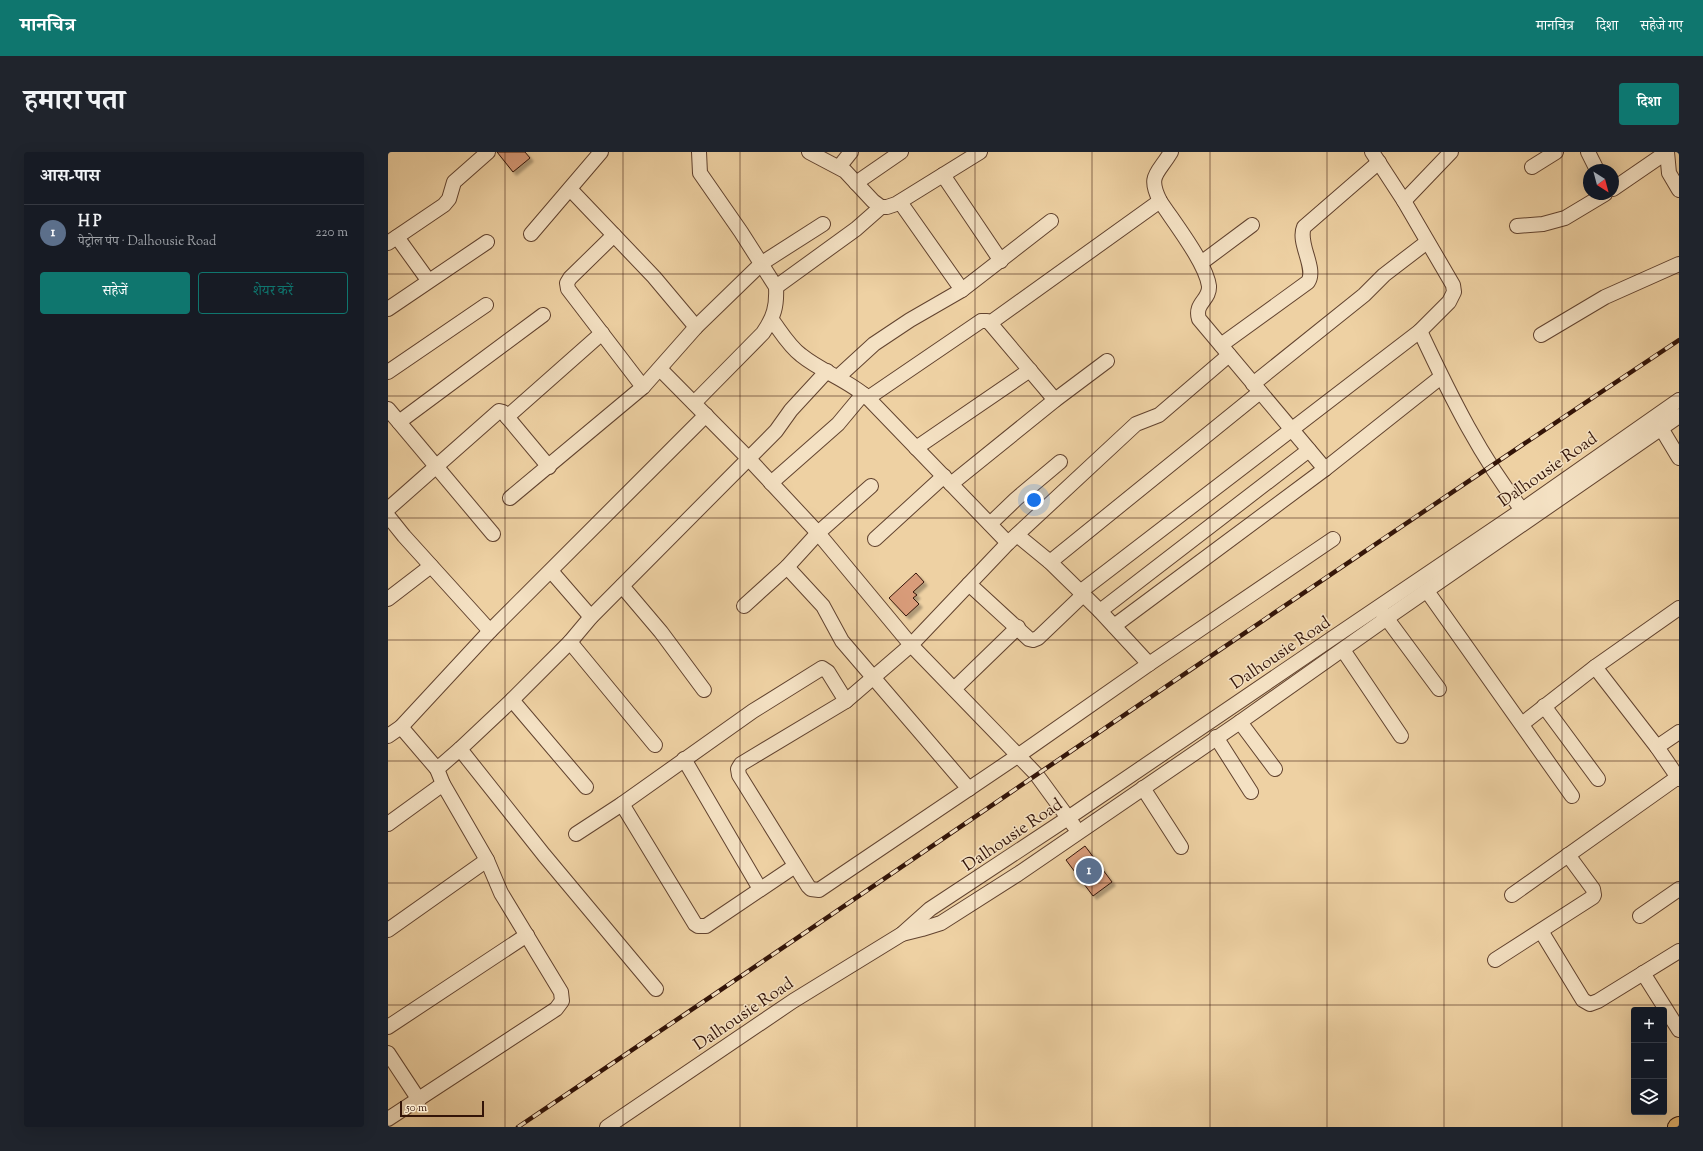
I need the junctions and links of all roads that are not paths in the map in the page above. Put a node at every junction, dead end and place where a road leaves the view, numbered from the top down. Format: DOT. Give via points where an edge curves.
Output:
graph roads {
  1 [pos="488,152"];
  2 [pos="601,152"];
  3 [pos="699,152"];
  4 [pos="809,152"];
  5 [pos="851,152"];
  6 [pos="901,152"];
  7 [pos="980,152"];
  8 [pos="1171,152"];
  9 [pos="1451,152"];
  10 [pos="1556,152"];
  11 [pos="1588,152"];
  12 [pos="1667,152"];
  13 [pos="1376,157"];
  14 [pos="1679,159"];
  15 [pos="1594,164"];
  16 [pos="839,167"];
  17 [pos="1532,167"];
  18 [pos="1668,168"];
  19 [pos="943,175"];
  20 [pos="856,183"];
  21 [pos="1619,185"];
  22 [pos="1678,185"];
  23 [pos="570,189"];
  24 [pos="1595,200"];
  25 [pos="1160,201"];
  26 [pos="1404,201"];
  27 [pos="900,202"];
  28 [pos="881,207"];
  29 [pos="1051,221"];
  30 [pos="823,224"];
  31 [pos="1252,225"];
  32 [pos="1517,226"];
  33 [pos="531,234"];
  34 [pos="614,235"];
  35 [pos="393,240"];
  36 [pos="487,242"];
  37 [pos="1427,242"];
  38 [pos="1001,261"];
  39 [pos="762,263"];
  40 [pos="1201,263"];
  41 [pos="1679,264"];
  42 [pos="428,280"];
  43 [pos="776,287"];
  44 [pos="962,290"];
  45 [pos="486,305"];
  46 [pos="388,309"];
  47 [pos="543,315"];
  48 [pos="772,320"];
  49 [pos="990,323"];
  50 [pos="696,327"];
  51 [pos="1420,331"];
  52 [pos="602,333"];
  53 [pos="1541,335"];
  54 [pos="1225,350"];
  55 [pos="1107,361"];
  56 [pos="660,369"];
  57 [pos="1030,370"];
  58 [pos="388,372"];
  59 [pos="833,374"];
  60 [pos="1441,377"];
  61 [pos="643,387"];
  62 [pos="1257,388"];
  63 [pos="866,396"];
  64 [pos="1055,400"];
  65 [pos="1679,400"];
  66 [pos="694,403"];
  67 [pos="388,409"];
  68 [pos="706,415"];
  69 [pos="507,416"];
  70 [pos="1679,416"];
  71 [pos="399,422"];
  72 [pos="1660,428"];
  73 [pos="1292,430"];
  74 [pos="916,448"];
  75 [pos="1309,450"];
  76 [pos="1679,458"];
  77 [pos="749,459"];
  78 [pos="1060,462"];
  79 [pos="436,466"];
  80 [pos="549,467"];
  81 [pos="1325,469"];
  82 [pos="948,480"];
  83 [pos="771,483"];
  84 [pos="871,486"];
  85 [pos="510,498"];
  86 [pos="388,509"];
  87 [pos="1526,515"];
  88 [pos="388,516"];
  89 [pos="990,524"];
  90 [pos="818,533"];
  91 [pos="493,534"];
  92 [pos="875,539"];
  93 [pos="1013,539"];
  94 [pos="1333,539"];
  95 [pos="1050,562"];
  96 [pos="431,566"];
  97 [pos="787,567"];
  98 [pos="551,571"];
  99 [pos="969,584"];
  100 [pos="622,586"];
  101 [pos="1427,591"];
  102 [pos="1082,594"];
  103 [pos="388,599"];
  104 [pos="744,606"];
  105 [pos="1378,607"];
  106 [pos="1679,608"];
  107 [pos="1100,611"];
  108 [pos="591,617"];
  109 [pos="1387,618"];
  110 [pos="1114,626"];
  111 [pos="1018,627"];
  112 [pos="490,631"];
  113 [pos="570,642"];
  114 [pos="911,645"];
  115 [pos="1343,650"];
  116 [pos="1149,664"];
  117 [pos="1595,668"];
  118 [pos="872,678"];
  119 [pos="954,689"];
  120 [pos="1439,689"];
  121 [pos="704,690"];
  122 [pos="512,700"];
  123 [pos="846,701"];
  124 [pos="1544,706"];
  125 [pos="1240,722"];
  126 [pos="1522,724"];
  127 [pos="401,727"];
  128 [pos="1679,732"];
  129 [pos="388,736"];
  130 [pos="1401,736"];
  131 [pos="1216,737"];
  132 [pos="655,745"];
  133 [pos="1657,747"];
  134 [pos="460,750"];
  135 [pos="1019,755"];
  136 [pos="684,759"];
  137 [pos="437,769"];
  138 [pos="1274,769"];
  139 [pos="1678,778"];
  140 [pos="1598,779"];
  141 [pos="443,784"];
  142 [pos="586,787"];
  143 [pos="1143,788"];
  144 [pos="969,789"];
  145 [pos="1251,792"];
  146 [pos="1572,796"];
  147 [pos="622,804"];
  148 [pos="1068,818"];
  149 [pos="388,824"];
  150 [pos="1078,832"];
  151 [pos="576,834"];
  152 [pos="1181,847"];
  153 [pos="1568,855"];
  154 [pos="487,860"];
  155 [pos="795,866"];
  156 [pos="1679,888"];
  157 [pos="760,889"];
  158 [pos="1512,895"];
  159 [pos="1640,916"];
  160 [pos="388,930"];
  161 [pos="1541,932"];
  162 [pos="902,934"];
  163 [pos="527,935"];
  164 [pos="1679,951"];
  165 [pos="1495,960"];
  166 [pos="1643,973"];
  167 [pos="656,989"];
  168 [pos="388,1027"];
  169 [pos="1679,1030"];
  170 [pos="388,1054"];
  171 [pos="418,1100"];
  172 [pos="388,1119"];
  173 [pos="607,1127"];
  1 -- 35 [label="street" via="454,182 449,199 444,205"];
  2 -- 23 [label="street"];
  3 -- 39 [label="street" via="700,173"];
  4 -- 16 [label="street"];
  5 -- 16 [label="street"];
  6 -- 20 [label="street"];
  7 -- 19 [label="street"];
  8 -- 25 [label="street" via="1153,181 1153,188"];
  9 -- 26 [label="street"];
  10 -- 17 [label="street"];
  11 -- 15 [label="street"];
  12 -- 18 [label="street"];
  12 -- 21 [label="street"];
  13 -- 26 [label="street"];
  13 -- 54 [label="street" via="1304,226 1302,239 1310,274 1308,282"];
  14 -- 18 [label="street"];
  16 -- 20 [label="street"];
  18 -- 22 [label="street"];
  19 -- 27 [label="street"];
  19 -- 38 [label="street"];
  20 -- 28 [label="street"];
  23 -- 33 [label="street"];
  23 -- 34 [label="street"];
  24 -- 32 [label="street" via="1565,218 1543,224"];
  25 -- 40 [label="street"];
  25 -- 49 [label="street"];
  26 -- 37 [label="street"];
  27 -- 28 [label="street"];
  27 -- 44 [label="street"];
  28 -- 43 [label="street" via="856,229"];
  29 -- 38 [label="street"];
  30 -- 39 [label="street"];
  31 -- 40 [label="street"];
  34 -- 50 [label="street"];
  34 -- 52 [label="street" via="567,283 568,289"];
  35 -- 42 [label="street"];
  36 -- 42 [label="street"];
  37 -- 51 [label="street" via="1453,285 1454,292 1450,302"];
  37 -- 62 [label="street" via="1384,275"];
  38 -- 44 [label="street"];
  39 -- 43 [label="street"];
  39 -- 50 [label="street"];
  40 -- 54 [label="street" via="1206,271 1209,287 1197,313 1204,326"];
  41 -- 53 [label="street" via="1605,297"];
  42 -- 46 [label="street"];
  43 -- 48 [label="street"];
  44 -- 59 [label="street" via="910,320"];
  45 -- 58 [label="street"];
  47 -- 71 [label="street"];
  48 -- 59 [label="street" via="800,354"];
  48 -- 66 [label="street" via="763,333"];
  49 -- 57 [label="street"];
  49 -- 63 [label="street" via="981,321"];
  50 -- 56 [label="street"];
  51 -- 60 [label="street"];
  51 -- 73 [label="street"];
  52 -- 61 [label="street"];
  52 -- 69 [label="street"];
  54 -- 62 [label="street"];
  54 -- 93 [label="street" via="1159,415 1136,424"];
  55 -- 64 [label="street"];
  56 -- 61 [label="street"];
  56 -- 66 [label="street"];
  57 -- 64 [label="street"];
  57 -- 74 [label="street"];
  59 -- 63 [label="street"];
  59 -- 77 [label="street" via="791,410 776,431"];
  60 -- 81 [label="street"];
  60 -- 87 [label="street" via="1490,466"];
  61 -- 80 [label="street"];
  62 -- 73 [label="street"];
  62 -- 95 [label="street"];
  63 -- 74 [label="street"];
  63 -- 83 [label="street"];
  64 -- 82 [label="street"];
  65 -- 87 [label="street, Dalhousie Road"];
  66 -- 68 [label="street"];
  67 -- 71 [label="street"];
  68 -- 77 [label="street"];
  68 -- 98 [label="street"];
  69 -- 79 [label="street" via="499,411 494,414"];
  69 -- 80 [label="street"];
  70 -- 72 [label="street, Dalhousie Road"];
  71 -- 79 [label="street"];
  72 -- 76 [label="street"];
  72 -- 87 [label="street, Dalhousie Road"];
  73 -- 75 [label="street"];
  73 -- 102 [label="street"];
  74 -- 82 [label="street"];
  75 -- 81 [label="street"];
  75 -- 107 [label="street"];
  77 -- 83 [label="street"];
  77 -- 100 [label="street"];
  78 -- 89 [label="street"];
  79 -- 86 [label="street"];
  79 -- 91 [label="street"];
  80 -- 85 [label="street"];
  81 -- 110 [label="street"];
  82 -- 89 [label="street"];
  82 -- 92 [label="street"];
  83 -- 90 [label="street"];
  84 -- 90 [label="street"];
  87 -- 101 [label="street, Dalhousie Road"];
  87 -- 105 [label="street, Dalhousie Road"];
  88 -- 96 [label="street"];
  89 -- 93 [label="street"];
  90 -- 97 [label="street"];
  90 -- 114 [label="street"];
  93 -- 95 [label="street"];
  93 -- 99 [label="street"];
  94 -- 116 [label="street"];
  95 -- 102 [label="street"];
  96 -- 103 [label="street"];
  96 -- 112 [label="street"];
  97 -- 104 [label="street"];
  97 -- 118 [label="street" via="823,606 842,641"];
  98 -- 108 [label="street"];
  98 -- 112 [label="street"];
  99 -- 111 [label="street"];
  99 -- 114 [label="street"];
  100 -- 108 [label="street"];
  100 -- 121 [label="street" via="666,638"];
  101 -- 109 [label="street, Dalhousie Road"];
  101 -- 126 [label="street"];
  102 -- 107 [label="street"];
  102 -- 111 [label="street" via="1036,639 1029,639"];
  105 -- 109 [label="street"];
  105 -- 148 [label="street, Dalhousie Road"];
  106 -- 117 [label="street"];
  107 -- 110 [label="street"];
  108 -- 113 [label="street"];
  109 -- 115 [label="street, Dalhousie Road"];
  109 -- 120 [label="street"];
  110 -- 116 [label="street"];
  111 -- 119 [label="street"];
  112 -- 127 [label="street"];
  113 -- 122 [label="street"];
  113 -- 132 [label="street"];
  114 -- 118 [label="street"];
  114 -- 119 [label="street"];
  115 -- 125 [label="street, Dalhousie Road"];
  115 -- 130 [label="street"];
  116 -- 135 [label="street"];
  117 -- 124 [label="street"];
  117 -- 133 [label="street"];
  118 -- 123 [label="street"];
  118 -- 144 [label="street"];
  119 -- 135 [label="street"];
  122 -- 134 [label="street"];
  122 -- 142 [label="street"];
  123 -- 136 [label="street" via="826,669 822,668 753,711"];
  123 -- 155 [label="street" via="741,764 738,769 739,776"];
  124 -- 126 [label="street"];
  124 -- 140 [label="street"];
  125 -- 131 [label="street, Dalhousie Road"];
  125 -- 138 [label="street"];
  126 -- 146 [label="street"];
  127 -- 129 [label="street"];
  127 -- 137 [label="street"];
  128 -- 133 [label="street"];
  131 -- 143 [label="street, Dalhousie Road"];
  131 -- 145 [label="street"];
  133 -- 139 [label="street"];
  134 -- 137 [label="street"];
  134 -- 167 [label="street"];
  135 -- 144 [label="street"];
  135 -- 148 [label="street"];
  136 -- 147 [label="street"];
  136 -- 157 [label="street"];
  137 -- 141 [label="street"];
  139 -- 153 [label="street"];
  141 -- 149 [label="street"];
  141 -- 154 [label="street"];
  143 -- 150 [label="street, Dalhousie Road"];
  143 -- 152 [label="street"];
  144 -- 155 [label="street" via="818,890 808,886"];
  147 -- 151 [label="street"];
  147 -- 157 [label="street" via="698,926 706,926"];
  148 -- 150 [label="street"];
  148 -- 162 [label="street, Dalhousie Road" via="930,909"];
  150 -- 162 [label="street, Dalhousie Road" via="941,923"];
  153 -- 158 [label="street"];
  153 -- 161 [label="street" via="1593,889 1594,895"];
  154 -- 160 [label="street"];
  154 -- 163 [label="street" via="501,893"];
  155 -- 157 [label="street"];
  156 -- 159 [label="street"];
  161 -- 165 [label="street"];
  161 -- 166 [label="street" via="1586,1003 1598,1002"];
  162 -- 173 [label="street, Dalhousie Road" via="793,1001"];
  163 -- 168 [label="street"];
  163 -- 171 [label="street" via="561,992 560,1006"];
  164 -- 166 [label="street"];
  166 -- 169 [label="street"];
  170 -- 171 [label="street"];
  171 -- 172 [label="street"];
}
